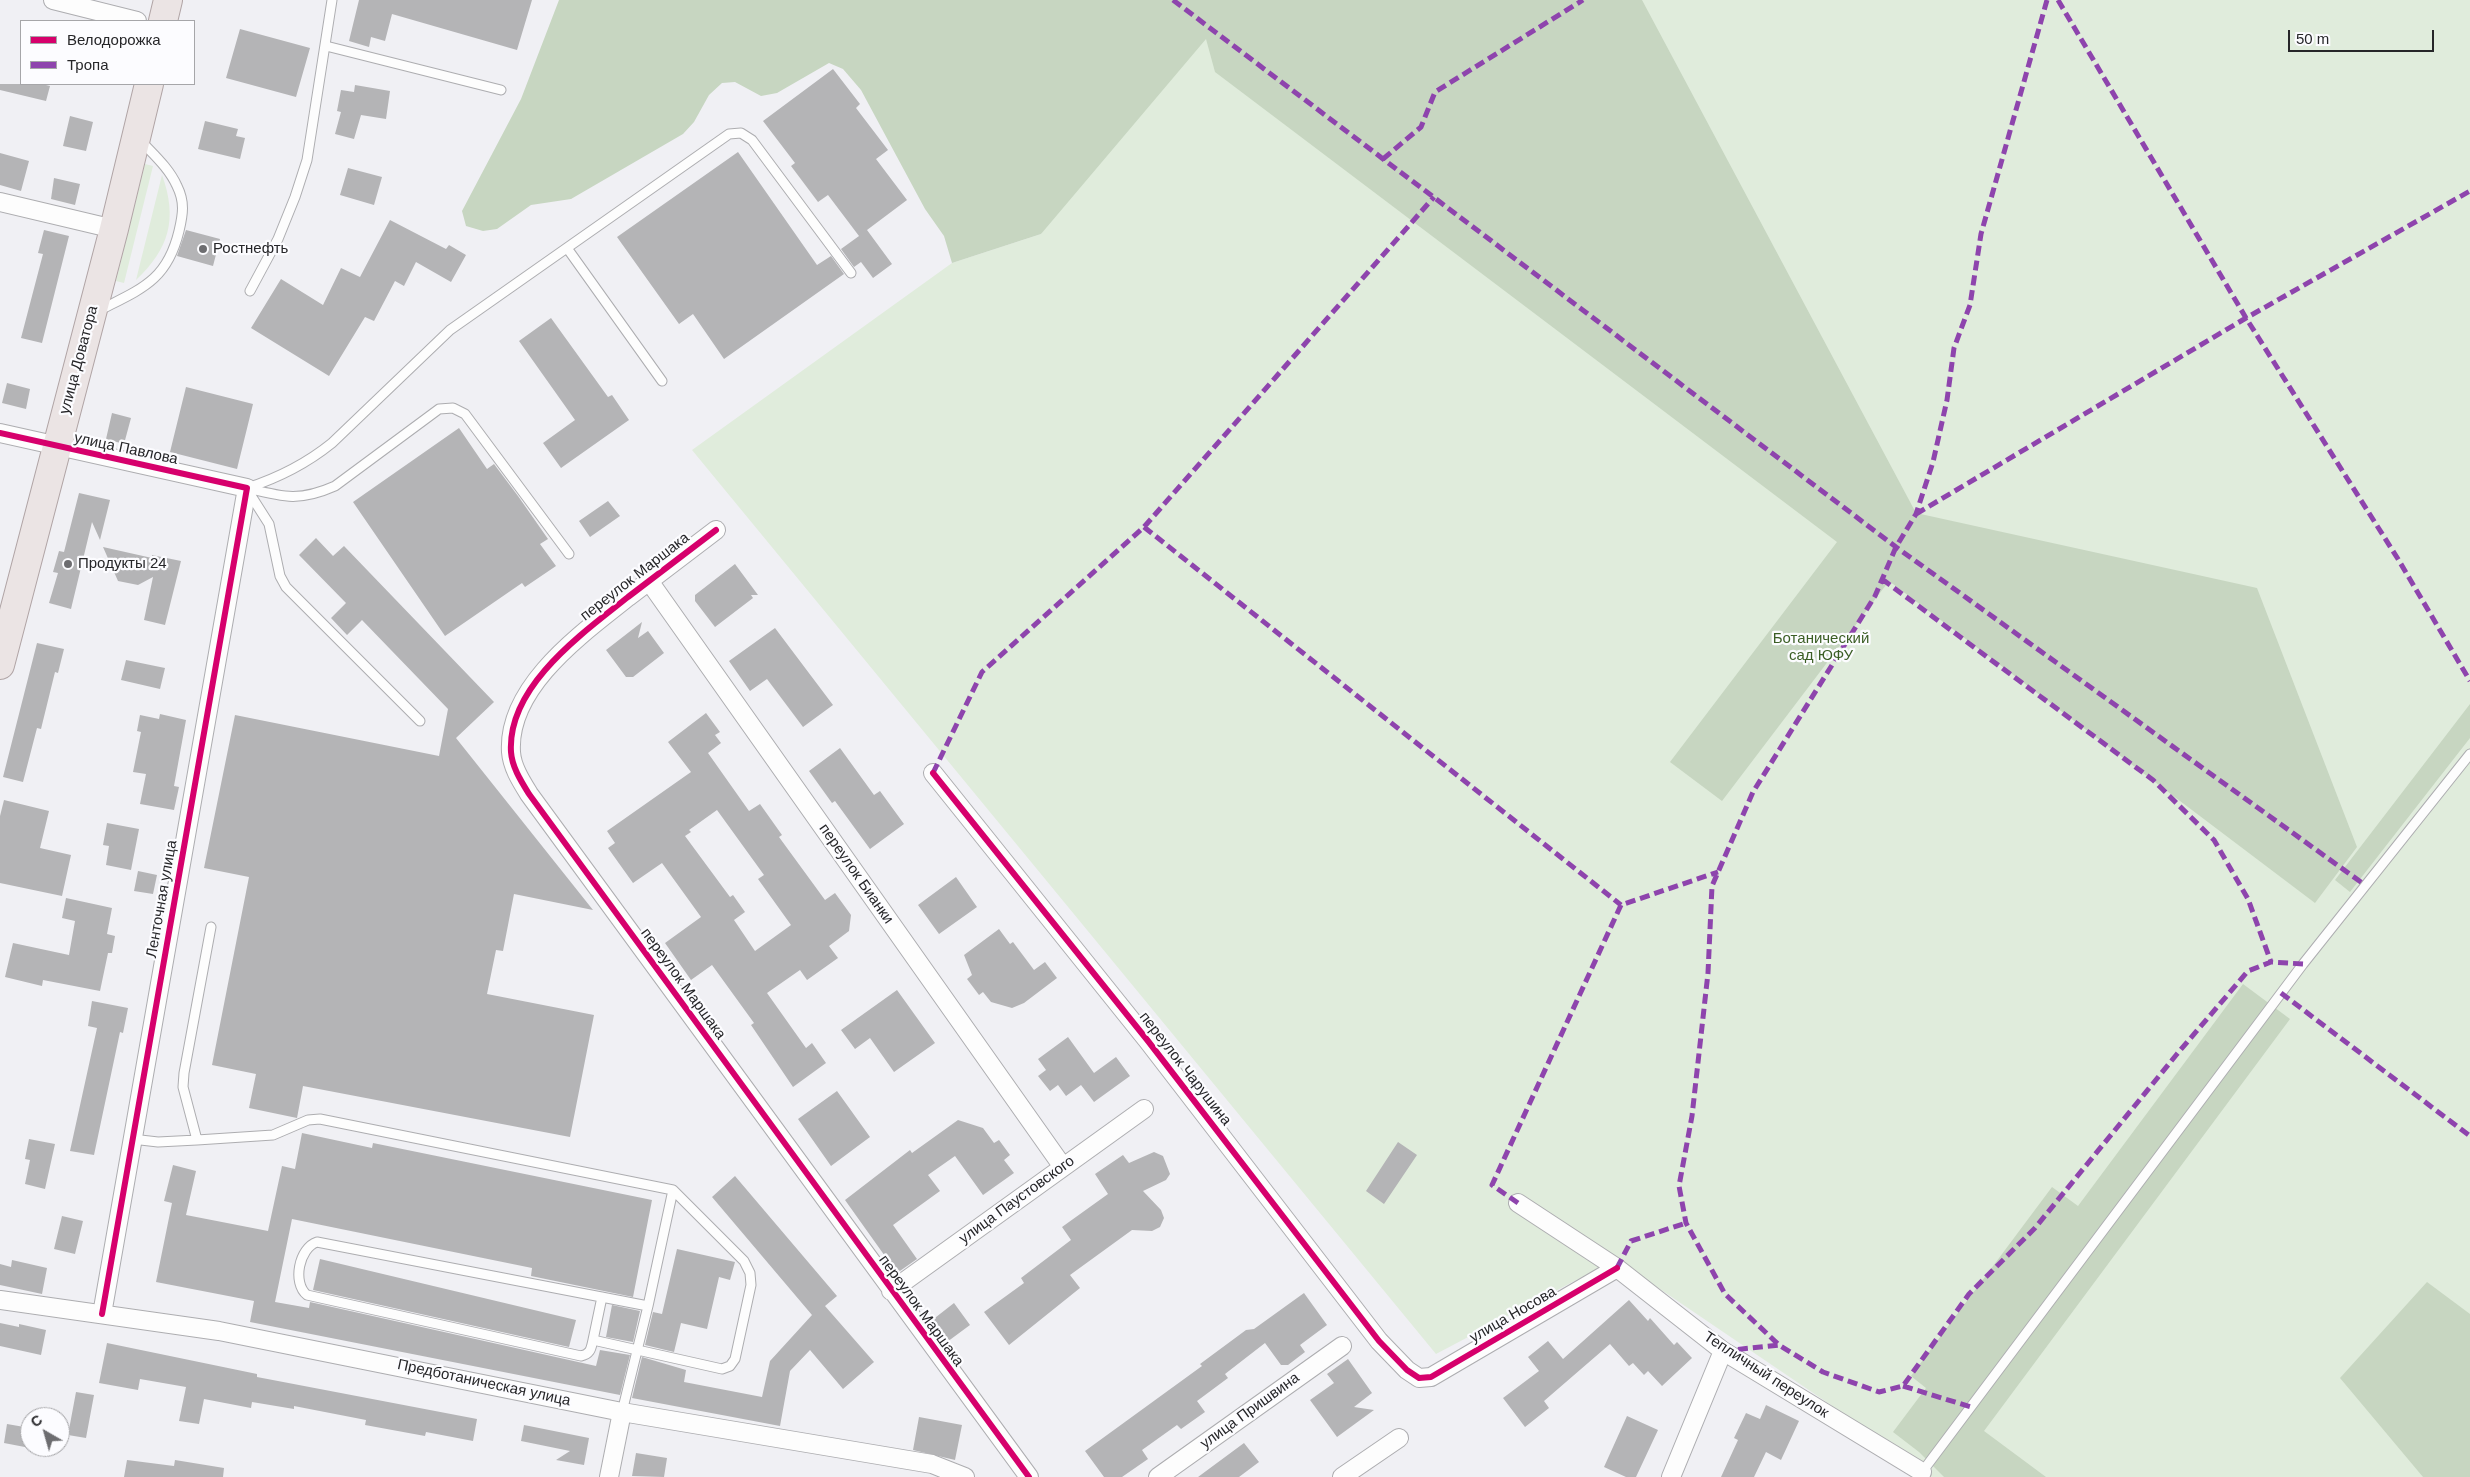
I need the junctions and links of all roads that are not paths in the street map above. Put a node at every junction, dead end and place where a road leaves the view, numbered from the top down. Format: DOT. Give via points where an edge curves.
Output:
graph roads {
  1 [pos="53,0"];
  2 [pos="168,0"];
  3 [pos="332,0"];
  4 [pos="134,20"];
  5 [pos="163,20"];
  6 [pos="326,46"];
  7 [pos="148,85"];
  8 [pos="501,90"];
  9 [pos="137,136"];
  10 [pos="0,202"];
  11 [pos="114,229"];
  12 [pos="567,248"];
  13 [pos="851,273"];
  14 [pos="250,291"];
  15 [pos="92,315"];
  16 [pos="662,381"];
  17 [pos="0,433"];
  18 [pos="56,447"];
  19 [pos="247,488"];
  20 [pos="716,530"];
  21 [pos="569,554"];
  22 [pos="649,581"];
  23 [pos="0,665"];
  24 [pos="420,721"];
  25 [pos="2470,754"];
  26 [pos="933,773"];
  27 [pos="211,927"];
  28 [pos="1144,1110"];
  29 [pos="132,1139"];
  30 [pos="197,1140"];
  31 [pos="1063,1167"];
  32 [pos="673,1190"];
  33 [pos="1518,1203"];
  34 [pos="1617,1268"];
  35 [pos="891,1291"];
  36 [pos="602,1297"];
  37 [pos="0,1300"];
  38 [pos="648,1306"];
  39 [pos="102,1314"];
  40 [pos="593,1340"];
  41 [pos="1342,1346"];
  42 [pos="638,1350"];
  43 [pos="1723,1351"];
  44 [pos="1419,1378"];
  45 [pos="622,1412"];
  46 [pos="1399,1438"];
  47 [pos="1922,1472"];
  48 [pos="608,1477"];
  49 [pos="965,1477"];
  50 [pos="1028,1477"];
  51 [pos="1158,1477"];
  52 [pos="1342,1477"];
  53 [pos="1671,1477"];
  1 -- 4 [label="street"];
  2 -- 5 [label="main road"];
  3 -- 6 [label="lane"];
  6 -- 8 [label="lane"];
  6 -- 14 [label="lane" via="307,160 296,197"];
  7 -- 9 [label="main road, улица Доватора"];
  9 -- 11 [label="main road, улица Доватора"];
  9 -- 15 [label="lane" via="170,173 183,201 174,252 165,268 142,288"];
  10 -- 11 [label="street"];
  11 -- 15 [label="main road, улица Доватора"];
  12 -- 13 [label="lane" via="729,134 741,133 752,140"];
  12 -- 16 [label="lane"];
  12 -- 19 [label="lane" via="450,330 314,457 273,480"];
  15 -- 18 [label="main road, улица Доватора"];
  17 -- 18 [label="street, улица Павлова"];
  18 -- 19 [label="street, улица Павлова"];
  18 -- 23 [label="main road, улица Доватора"];
  19 -- 21 [label="lane" via="287,498 321,492 335,486 439,409 453,408 465,414"];
  19 -- 24 [label="lane" via="269,524 280,576 286,587"];
  19 -- 29 [label="street, Ленточная улица"];
  20 -- 22 [label="street, переулок Маршака"];
  22 -- 31 [label="street, переулок Бианки"];
  22 -- 35 [label="street, переулок Маршака" via="567,645 529,693 518,712 512,734 511,753 515,770 529,794"];
  25 -- 47 [label="lane" via="2303,964"];
  26 -- 44 [label="street, переулок Чарушина" via="1148,1041 1379,1341"];
  27 -- 30 [label="lane" via="183,1087"];
  28 -- 31 [label="street, улица Паустовского"];
  29 -- 30 [label="lane" via="158,1142"];
  29 -- 39 [label="street, Ленточная улица"];
  30 -- 32 [label="lane" via="273,1135 308,1120 320,1119"];
  31 -- 35 [label="street, улица Паустовского"];
  32 -- 38 [label="lane"];
  32 -- 42 [label="lane" via="744,1261 750,1273 751,1285 735,1359 722,1369"];
  33 -- 34 [label="street, Тепличный переулок"];
  34 -- 43 [label="street, Тепличный переулок"];
  34 -- 44 [label="street, улица Носова" via="1431,1377"];
  35 -- 50 [label="street, переулок Маршака"];
  36 -- 38 [label="lane"];
  36 -- 40 [label="lane"];
  36 -- 40 [label="lane" via="317,1242 304,1251 298,1283 307,1295 581,1356 591,1350"];
  37 -- 39 [label="street, Предботаническая улица"];
  38 -- 42 [label="lane"];
  39 -- 45 [label="street, Предботаническая улица" via="219,1331"];
  40 -- 42 [label="lane"];
  41 -- 51 [label="street, улица Пришвина"];
  42 -- 45 [label="lane"];
  43 -- 47 [label="street, Тепличный переулок"];
  43 -- 53 [label="street"];
  45 -- 48 [label="street"];
  45 -- 49 [label="street, Предботаническая улица" via="932,1464"];
  46 -- 52 [label="street"];
}
